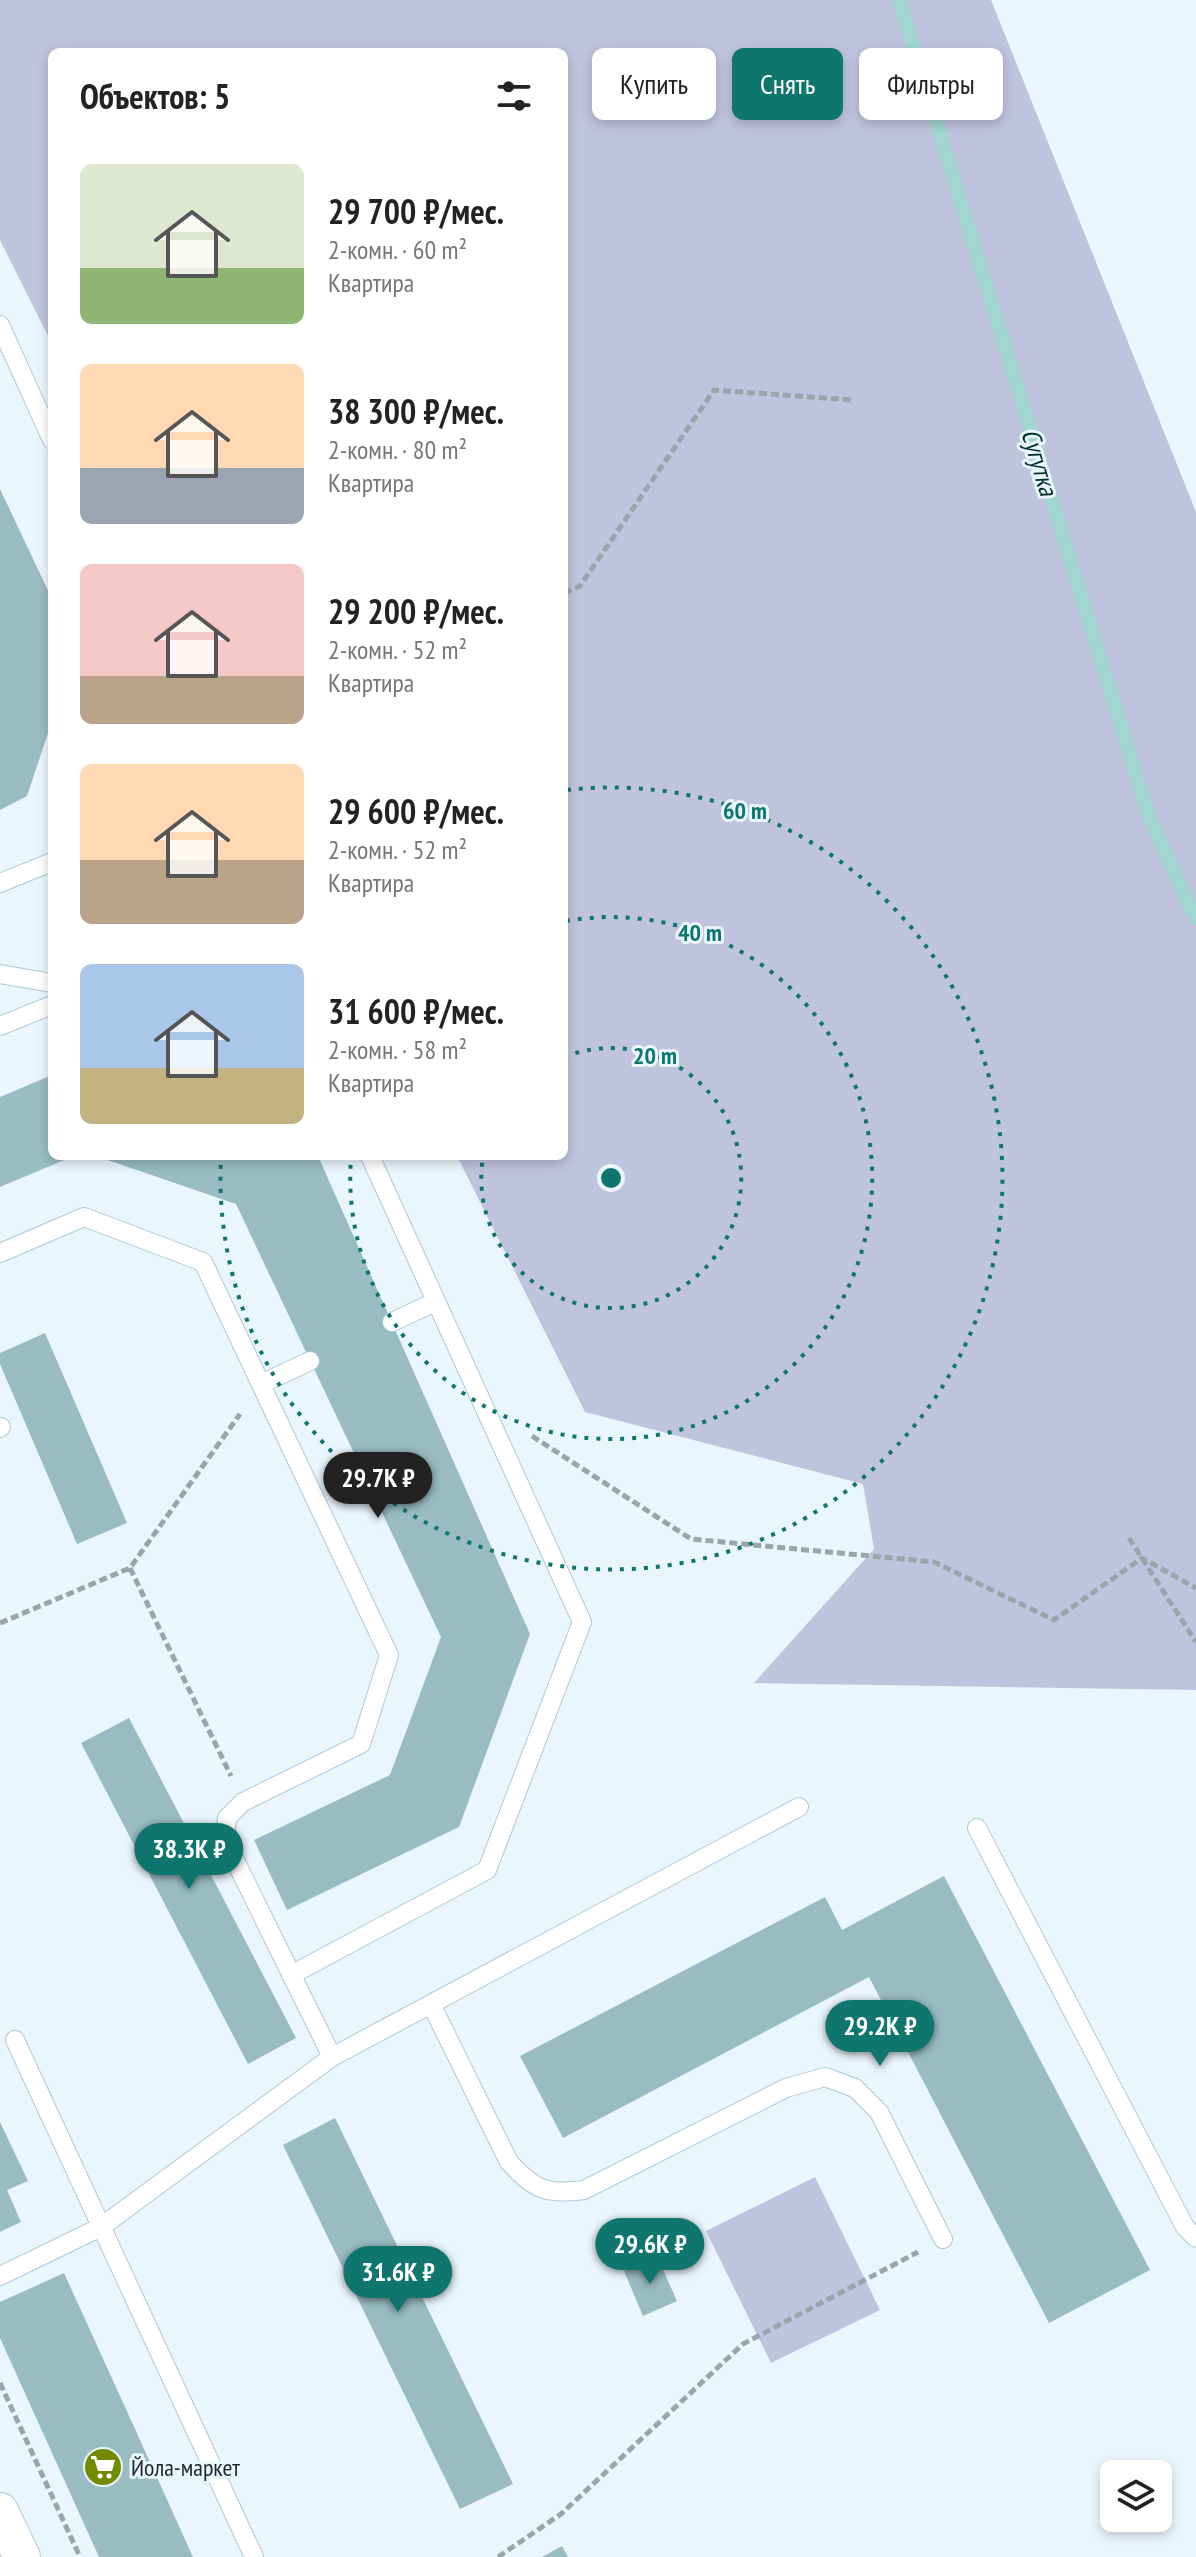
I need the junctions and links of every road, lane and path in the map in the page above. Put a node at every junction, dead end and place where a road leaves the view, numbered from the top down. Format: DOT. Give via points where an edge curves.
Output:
graph roads {
  1 [pos="0,325"];
  2 [pos="852,400"];
  3 [pos="48,431"];
  4 [pos="568,591"];
  5 [pos="48,864"];
  6 [pos="0,883"];
  7 [pos="0,974"];
  8 [pos="48,982"];
  9 [pos="48,1007"];
  10 [pos="0,1026"];
  11 [pos="372,1160"];
  12 [pos="0,1253"];
  13 [pos="435,1302"];
  14 [pos="392,1322"];
  15 [pos="310,1361"];
  16 [pos="261,1384"];
  17 [pos="481,1403"];
  18 [pos="1129,1538"];
  19 [pos="1142,1558"];
  20 [pos="130,1568"];
  21 [pos="1196,1588"];
  22 [pos="0,1623"];
  23 [pos="1196,1642"];
  24 [pos="243,1802"];
  25 [pos="799,1807"];
  26 [pos="977,1828"];
  27 [pos="291,1975"];
  28 [pos="431,2004"];
  29 [pos="15,2040"];
  30 [pos="332,2057"];
  31 [pos="101,2227"];
  32 [pos="1196,2238"];
  33 [pos="943,2239"];
  34 [pos="0,2276"];
  35 [pos="0,2383"];
  36 [pos="0,2511"];
  37 [pos="22,2557"];
  38 [pos="80,2557"];
  39 [pos="254,2557"];
  40 [pos="498,2557"];
  1 -- 3 [label="lane"];
  2 -- 4 [label="path" via="714,390 580,586"];
  5 -- 6 [label="lane"];
  7 -- 8 [label="lane"];
  9 -- 10 [label="lane"];
  11 -- 13 [label="lane"];
  12 -- 16 [label="lane" via="84,1217 203,1262"];
  13 -- 14 [label="lane"];
  13 -- 17 [label="lane"];
  15 -- 16 [label="lane"];
  16 -- 20 [label="path"];
  16 -- 24 [label="lane" via="389,1655 361,1744"];
  17 -- 19 [label="path" via="691,1539 934,1562 1054,1620"];
  17 -- 27 [label="lane" via="582,1622 487,1870"];
  18 -- 19 [label="path"];
  19 -- 21 [label="path"];
  19 -- 23 [label="path"];
  20 -- 22 [label="path"];
  20 -- 24 [label="path"];
  24 -- 27 [label="lane" via="227,1818 225,1840"];
  25 -- 28 [label="lane"];
  26 -- 32 [label="lane" via="1185,2227"];
  27 -- 30 [label="lane"];
  28 -- 30 [label="lane"];
  28 -- 33 [label="lane" via="509,2162 528,2184 555,2194 584,2190 786,2088 825,2077 855,2088 879,2112"];
  29 -- 31 [label="lane"];
  30 -- 31 [label="lane"];
  31 -- 34 [label="lane"];
  31 -- 39 [label="lane"];
  33 -- 40 [label="path" via="743,2344 561,2514"];
  35 -- 38 [label="path"];
  36 -- 37 [label="street"];
}
